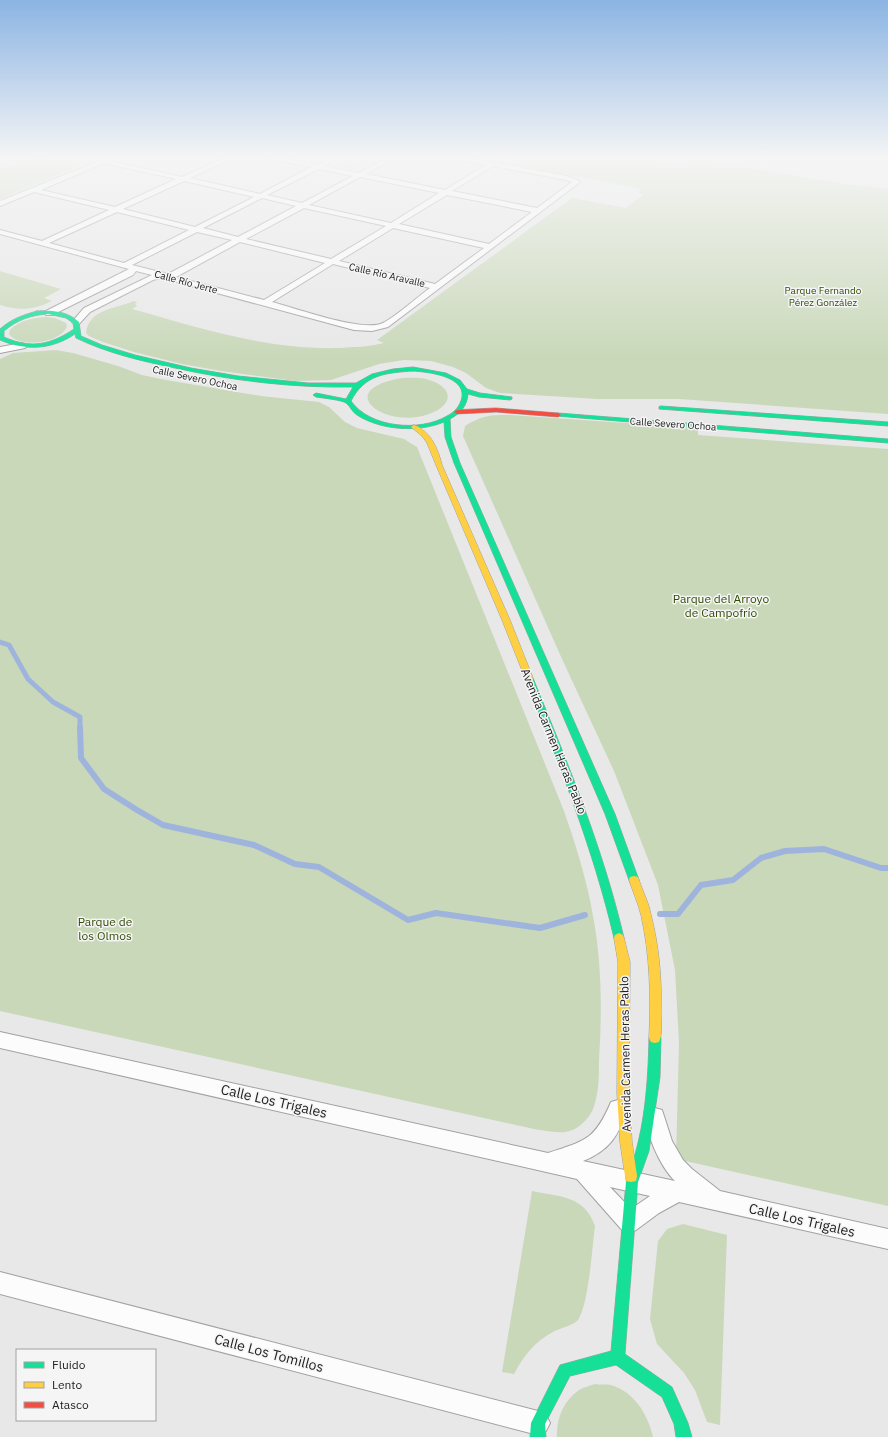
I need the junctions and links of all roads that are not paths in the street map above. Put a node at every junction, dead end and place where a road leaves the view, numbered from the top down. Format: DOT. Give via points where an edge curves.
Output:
graph roads {
  1 [pos="84,224"];
  2 [pos="175,224"];
  3 [pos="206,224"];
  4 [pos="267,224"];
  5 [pos="388,224"];
  6 [pos="522,224"];
  7 [pos="392,225"];
  8 [pos="196,229"];
  9 [pos="0,232"];
  10 [pos="239,239"];
  11 [pos="42,243"];
  12 [pos="490,247"];
  13 [pos="333,262"];
  14 [pos="124,266"];
  15 [pos="134,268"];
  16 [pos="165,276"];
  17 [pos="437,286"];
  18 [pos="265,303"];
  19 [pos="49,313"];
  20 [pos="5,314"];
  21 [pos="27,316"];
  22 [pos="76,326"];
  23 [pos="0,335"];
  24 [pos="45,345"];
  25 [pos="22,346"];
  26 [pos="69,346"];
  27 [pos="81,349"];
  28 [pos="0,350"];
  29 [pos="355,385"];
  30 [pos="225,386"];
  31 [pos="240,388"];
  32 [pos="466,391"];
  33 [pos="519,399"];
  34 [pos="348,401"];
  35 [pos="652,408"];
  36 [pos="457,412"];
  37 [pos="447,418"];
  38 [pos="888,424"];
  39 [pos="414,426"];
  40 [pos="888,441"];
  41 [pos="0,1040"];
  42 [pos="623,1093"];
  43 [pos="651,1099"];
  44 [pos="548,1163"];
  45 [pos="583,1171"];
  46 [pos="632,1182"];
  47 [pos="677,1192"];
  48 [pos="717,1201"];
  49 [pos="629,1223"];
  50 [pos="888,1239"];
  51 [pos="0,1283"];
  52 [pos="618,1357"];
  53 [pos="538,1430"];
  54 [pos="686,1432"];
  1 -- 11 [label="street"];
  2 -- 8 [label="street, Calle Río Aravalle"];
  3 -- 8 [label="street"];
  4 -- 10 [label="street"];
  5 -- 7 [label="street"];
  6 -- 12 [label="street"];
  7 -- 12 [label="street"];
  7 -- 13 [label="street"];
  8 -- 10 [label="street, Calle Río Aravalle"];
  8 -- 14 [label="street"];
  9 -- 11 [label="street, Calle Río Jerte"];
  10 -- 13 [label="street, Calle Río Aravalle"];
  10 -- 16 [label="street"];
  11 -- 14 [label="street, Calle Río Jerte"];
  12 -- 17 [label="street"];
  13 -- 17 [label="street, Calle Río Aravalle"];
  13 -- 18 [label="street"];
  14 -- 15 [label="street, Calle Río Jerte"];
  15 -- 16 [label="street, Calle Río Jerte"];
  15 -- 19 [label="street" via="130,273"];
  16 -- 18 [label="street, Calle Río Jerte"];
  16 -- 22 [label="street" via="150,278 88,310"];
  17 -- 18 [label="street, Calle Río Jerte" via="386,325 372,328 354,327"];
  19 -- 21 [label="main road"];
  19 -- 22 [label="main road" via="68,316"];
  20 -- 21 [label="main road"];
  21 -- 23 [label="main road" via="9,323"];
  22 -- 24 [label="main road" via="68,337"];
  22 -- 29 [label="main road, Calle Severo Ochoa" via="78,337 91,344 190,370 270,382 316,386"];
  23 -- 25 [label="main road" via="10,344"];
  24 -- 25 [label="main road"];
  24 -- 26 [label="main road"];
  25 -- 28 [label="street"];
  27 -- 30 [label="main road, Calle Severo Ochoa"];
  29 -- 32 [label="main road" via="375,374 413,369 443,374 456,380"];
  29 -- 34 [label="main road"];
  31 -- 34 [label="main road, Calle Severo Ochoa" via="311,394"];
  32 -- 33 [label="main road"];
  32 -- 36 [label="main road" via="463,405"];
  34 -- 39 [label="main road" via="356,412 369,419 394,426"];
  35 -- 38 [label="main road, Calle Severo Ochoa"];
  36 -- 37 [label="main road"];
  36 -- 40 [label="main road, Calle Severo Ochoa" via="496,410"];
  37 -- 39 [label="main road"];
  37 -- 43 [label="main road, Avenida Carmen Heras Pablo" via="448,437 457,463 610,814 646,914 652,947 656,1014"];
  39 -- 42 [label="main road, Avenida Carmen Heras Pablo" via="431,440 594,842 612,902 624,962"];
  41 -- 44 [label="street, Calle Los Trigales"];
  42 -- 44 [label="street" via="615,1120 600,1140 588,1149"];
  42 -- 46 [label="main road, Avenida Carmen Heras Pablo"];
  43 -- 46 [label="main road, Avenida Carmen Heras Pablo" via="643,1151"];
  43 -- 48 [label="street, Calle Los Trigales" via="667,1153 681,1172"];
  44 -- 45 [label="street, Calle Los Trigales"];
  45 -- 46 [label="street, Calle Los Trigales"];
  45 -- 49 [label="street"];
  46 -- 47 [label="street, Calle Los Trigales"];
  46 -- 49 [label="main road"];
  47 -- 48 [label="street, Calle Los Trigales"];
  47 -- 49 [label="street"];
  48 -- 50 [label="street, Calle Los Trigales"];
  49 -- 52 [label="main road"];
  51 -- 53 [label="street, Calle Los Tomillos"];
  52 -- 53 [label="main road" via="565,1370"];
  52 -- 54 [label="main road" via="667,1392"];
}
